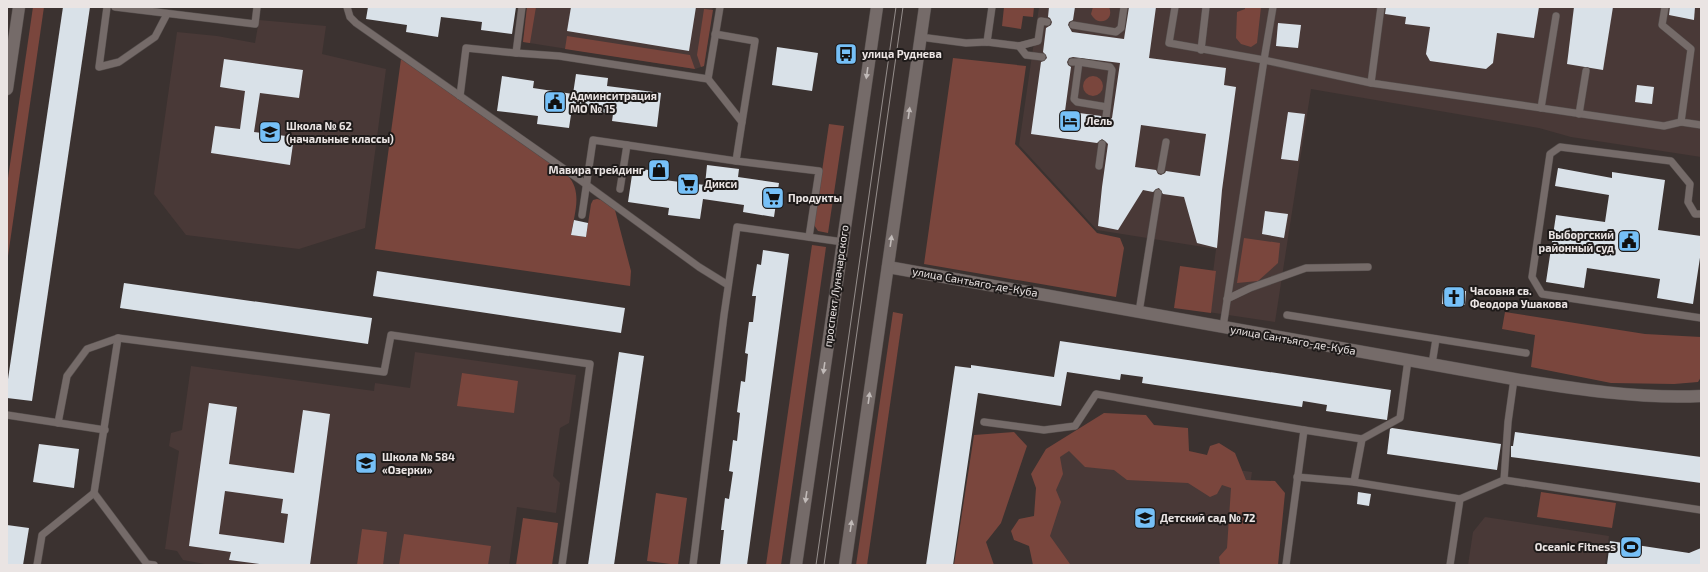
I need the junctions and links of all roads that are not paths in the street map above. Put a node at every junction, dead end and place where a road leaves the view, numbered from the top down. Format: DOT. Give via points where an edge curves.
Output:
graph roads {
  1 [pos="19,7"];
  2 [pos="107,7"];
  3 [pos="115,7"];
  4 [pos="257,7"];
  5 [pos="346,7"];
  6 [pos="522,7"];
  7 [pos="720,7"];
  8 [pos="877,7"];
  9 [pos="924,7"];
  10 [pos="992,7"];
  11 [pos="1124,7"];
  12 [pos="1175,7"];
  13 [pos="1206,7"];
  14 [pos="1273,7"];
  15 [pos="1381,7"];
  16 [pos="1665,7"];
  17 [pos="167,14"];
  18 [pos="1556,16"];
  19 [pos="1047,22"];
  20 [pos="1072,25"];
  21 [pos="715,34"];
  22 [pos="920,37"];
  23 [pos="987,42"];
  24 [pos="1019,46"];
  25 [pos="1201,50"];
  26 [pos="516,53"];
  27 [pos="1042,57"];
  28 [pos="1264,60"];
  29 [pos="1586,71"];
  30 [pos="708,79"];
  31 [pos="1371,83"];
  32 [pos="7,89"];
  33 [pos="460,96"];
  34 [pos="1107,107"];
  35 [pos="1542,108"];
  36 [pos="1579,114"];
  37 [pos="1106,117"];
  38 [pos="742,122"];
  39 [pos="1681,122"];
  40 [pos="1701,125"];
  41 [pos="1166,142"];
  42 [pos="1102,144"];
  43 [pos="627,145"];
  44 [pos="736,161"];
  45 [pos="1099,166"];
  46 [pos="1162,170"];
  47 [pos="586,184"];
  48 [pos="620,189"];
  49 [pos="1158,193"];
  50 [pos="1701,214"];
  51 [pos="582,215"];
  52 [pos="809,237"];
  53 [pos="843,242"];
  54 [pos="888,267"];
  55 [pos="1368,267"];
  56 [pos="728,285"];
  57 [pos="1228,299"];
  58 [pos="1139,312"];
  59 [pos="1287,314"];
  60 [pos="1701,318"];
  61 [pos="1223,327"];
  62 [pos="118,338"];
  63 [pos="1436,339"];
  64 [pos="1526,353"];
  65 [pos="1408,360"];
  66 [pos="1432,364"];
  67 [pos="1514,379"];
  68 [pos="1701,396"];
  69 [pos="7,415"];
  70 [pos="984,422"];
  71 [pos="58,423"];
  72 [pos="105,430"];
  73 [pos="1304,430"];
  74 [pos="1362,440"];
  75 [pos="1297,477"];
  76 [pos="1504,480"];
  77 [pos="1354,482"];
  78 [pos="94,493"];
  79 [pos="1460,499"];
  80 [pos="1701,510"];
  81 [pos="37,565"];
  82 [pos="154,565"];
  83 [pos="562,565"];
  84 [pos="694,565"];
  85 [pos="796,565"];
  86 [pos="845,565"];
  87 [pos="1286,565"];
  88 [pos="1450,565"];
  1 -- 32 [label="main road"];
  2 -- 17 [label="lane" via="99,67 119,62 156,37"];
  3 -- 17 [label="lane"];
  4 -- 17 [label="lane" via="254,24"];
  5 -- 33 [label="lane" via="350,18 356,23"];
  6 -- 26 [label="lane"];
  7 -- 21 [label="lane"];
  8 -- 53 [label="main road, проспект Луначарского, one-way"];
  9 -- 22 [label="main road"];
  10 -- 23 [label="lane"];
  11 -- 20 [label="lane" via="1121,28 1116,32"];
  12 -- 25 [label="lane" via="1169,44"];
  13 -- 25 [label="lane"];
  14 -- 28 [label="lane"];
  15 -- 31 [label="lane"];
  16 -- 39 [label="lane" via="1662,25 1691,49"];
  18 -- 35 [label="lane"];
  19 -- 24 [label="lane" via="1041,21 1038,41"];
  21 -- 30 [label="lane"];
  21 -- 38 [label="lane" via="755,41"];
  22 -- 23 [label="lane" via="966,43"];
  54 -- 22 [label="main road, one-way"];
  23 -- 24 [label="lane"];
  24 -- 27 [label="lane" via="1026,55"];
  25 -- 28 [label="lane"];
  26 -- 30 [label="lane" via="559,56"];
  26 -- 33 [label="lane" via="466,48"];
  28 -- 31 [label="lane"];
  28 -- 57 [label="lane"];
  29 -- 36 [label="lane"];
  30 -- 38 [label="lane"];
  31 -- 35 [label="lane"];
  33 -- 47 [label="lane"];
  34 -- 34 [label="lane" via="1076,102 1076,62 1110,67 1112,70"];
  34 -- 37 [label="lane"];
  35 -- 36 [label="lane"];
  36 -- 39 [label="lane" via="1664,126"];
  38 -- 44 [label="lane"];
  39 -- 40 [label="lane"];
  41 -- 46 [label="lane"];
  42 -- 45 [label="lane"];
  43 -- 44 [label="lane"];
  43 -- 47 [label="lane" via="593,140"];
  43 -- 48 [label="lane"];
  44 -- 52 [label="lane" via="819,171"];
  47 -- 51 [label="lane"];
  47 -- 56 [label="lane" via="699,267"];
  49 -- 58 [label="lane"];
  50 -- 60 [label="lane" via="1695,214 1688,202 1690,184 1671,161 1560,147 1550,154 1532,277 1542,294"];
  52 -- 53 [label="lane"];
  52 -- 56 [label="lane" via="737,227"];
  53 -- 85 [label="main road, проспект Луначарского, one-way"];
  54 -- 58 [label="main road, улица Сантьяго-де-Куба"];
  86 -- 54 [label="main road, one-way"];
  55 -- 57 [label="lane" via="1306,268 1250,288"];
  56 -- 84 [label="lane"];
  57 -- 61 [label="lane"];
  58 -- 61 [label="main road, улица Сантьяго-де-Куба"];
  59 -- 63 [label="lane"];
  61 -- 65 [label="main road, улица Сантьяго-де-Куба"];
  62 -- 71 [label="lane" via="87,349 67,376"];
  62 -- 72 [label="lane"];
  62 -- 83 [label="lane" via="384,372 391,335 590,364"];
  63 -- 64 [label="lane"];
  63 -- 66 [label="lane"];
  65 -- 66 [label="main road, улица Сантьяго-де-Куба"];
  65 -- 74 [label="lane" via="1400,418"];
  66 -- 67 [label="main road, улица Сантьяго-де-Куба"];
  67 -- 68 [label="main road, улица Сантьяго-де-Куба" via="1594,392"];
  67 -- 76 [label="lane"];
  69 -- 71 [label="lane"];
  70 -- 73 [label="lane" via="1044,430 1075,426 1096,394"];
  71 -- 72 [label="lane"];
  72 -- 78 [label="lane"];
  73 -- 74 [label="lane"];
  73 -- 75 [label="lane"];
  74 -- 77 [label="lane"];
  75 -- 77 [label="lane"];
  75 -- 87 [label="lane"];
  76 -- 79 [label="lane"];
  76 -- 80 [label="lane"];
  77 -- 79 [label="lane"];
  78 -- 81 [label="lane" via="42,535"];
  78 -- 82 [label="lane" via="147,564"];
  79 -- 88 [label="lane"];
}
